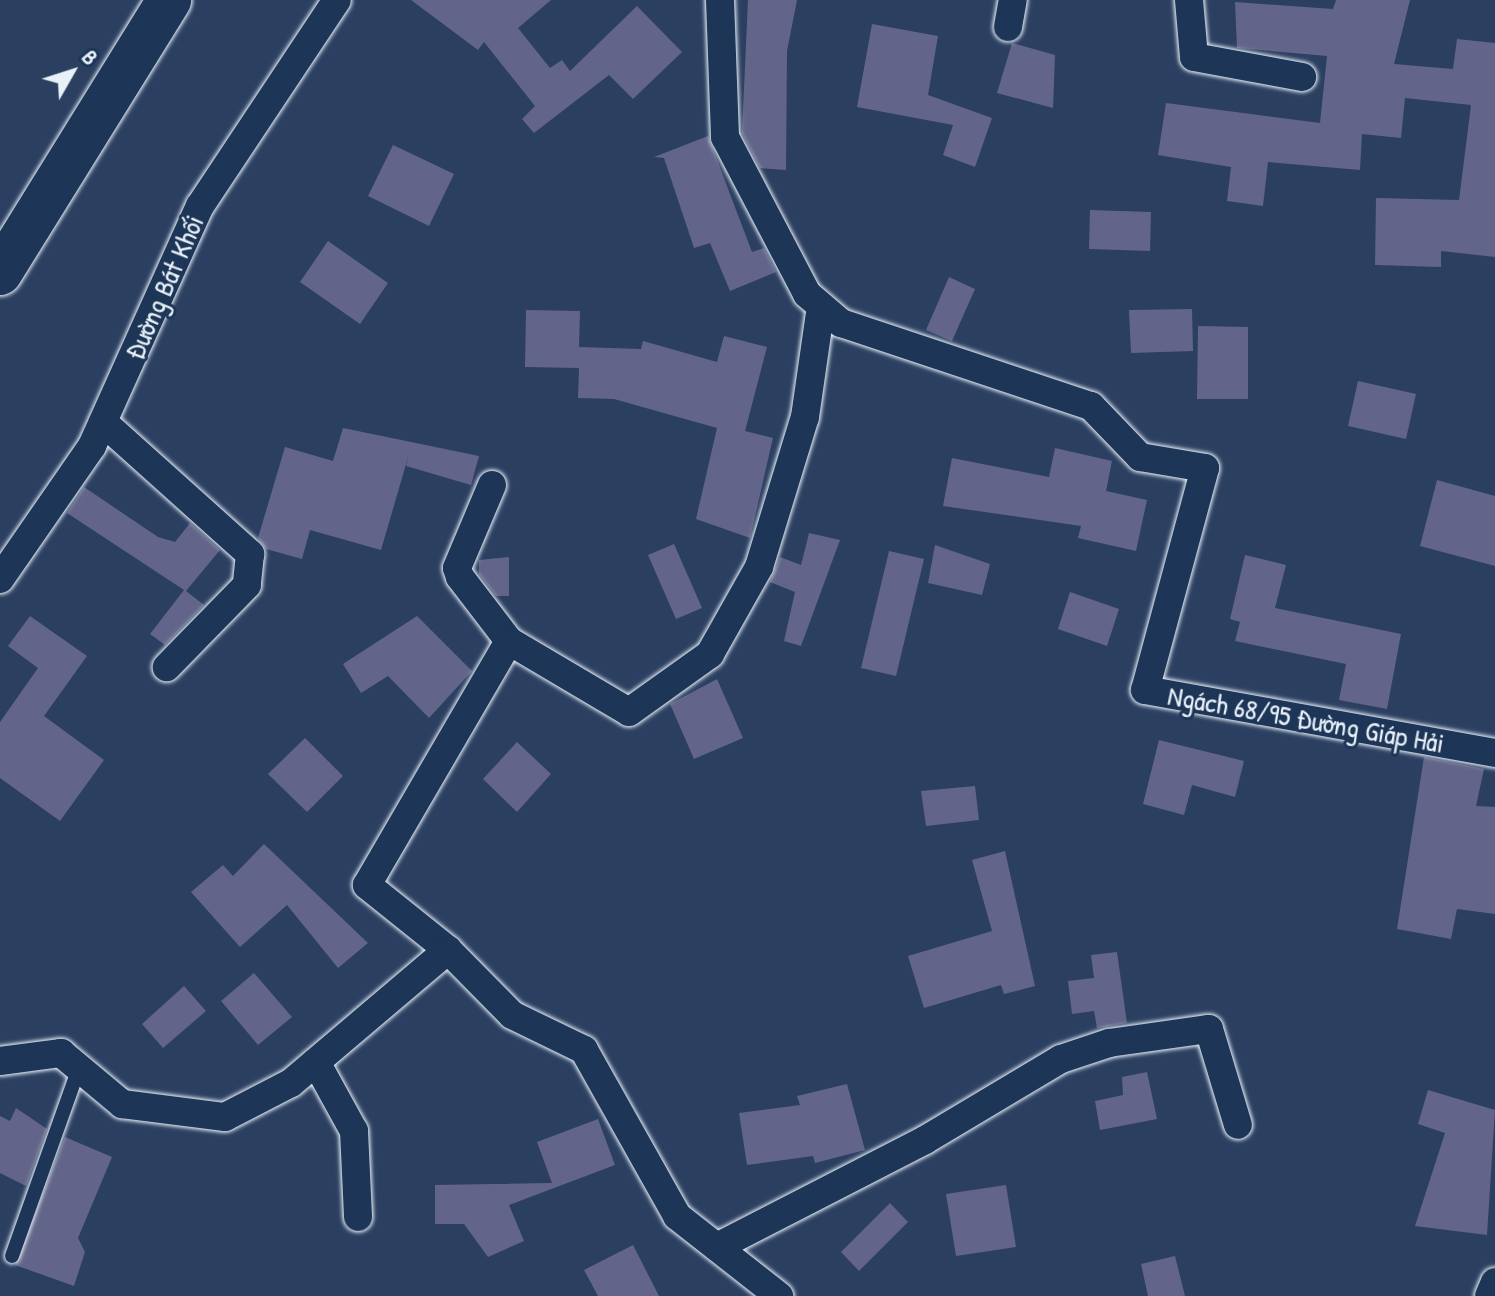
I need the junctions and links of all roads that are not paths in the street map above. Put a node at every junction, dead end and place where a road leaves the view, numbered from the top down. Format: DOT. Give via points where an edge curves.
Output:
graph roads {
  1 [pos="169,0"];
  2 [pos="337,0"];
  3 [pos="720,0"];
  4 [pos="1189,0"];
  5 [pos="1302,77"];
  6 [pos="0,273"];
  7 [pos="821,306"];
  8 [pos="103,422"];
  9 [pos="492,485"];
  10 [pos="0,579"];
  11 [pos="509,641"];
  12 [pos="167,667"];
  13 [pos="1495,753"];
  14 [pos="448,950"];
  15 [pos="0,1061"];
  16 [pos="316,1062"];
  17 [pos="79,1068"];
  18 [pos="1238,1125"];
  19 [pos="358,1217"];
  20 [pos="717,1247"];
  21 [pos="12,1256"];
  22 [pos="1495,1282"];
  23 [pos="779,1296"];
  24 [pos="1489,1296"];
  1 -- 6 [label="main road"];
  2 -- 8 [label="street, Đường Bát Khối" via="200,206"];
  3 -- 7 [label="street, Ngách 68/95 Đường Giáp Hải" via="725,137 807,294"];
  4 -- 5 [label="street" via="1194,57"];
  7 -- 11 [label="street" via="805,417 759,567 710,654 629,712"];
  7 -- 13 [label="street, Ngách 68/95 Đường Giáp Hải" via="841,323 1091,406 1140,457 1205,468 1145,690"];
  8 -- 10 [label="street, Đường Bát Khối"];
  8 -- 12 [label="street" via="250,554 247,585"];
  9 -- 11 [label="street" via="457,568"];
  11 -- 14 [label="street" via="367,885"];
  14 -- 16 [label="street"];
  14 -- 20 [label="street" via="512,1015 584,1050 677,1216"];
  15 -- 17 [label="street" via="61,1053"];
  16 -- 17 [label="street" via="225,1117 122,1104"];
  16 -- 19 [label="street" via="354,1131"];
  17 -- 21 [label="lane"];
  18 -- 20 [label="street" via="1209,1029 1109,1043 1061,1059 925,1140"];
  20 -- 23 [label="street"];
  22 -- 24 [label="street"];
}
